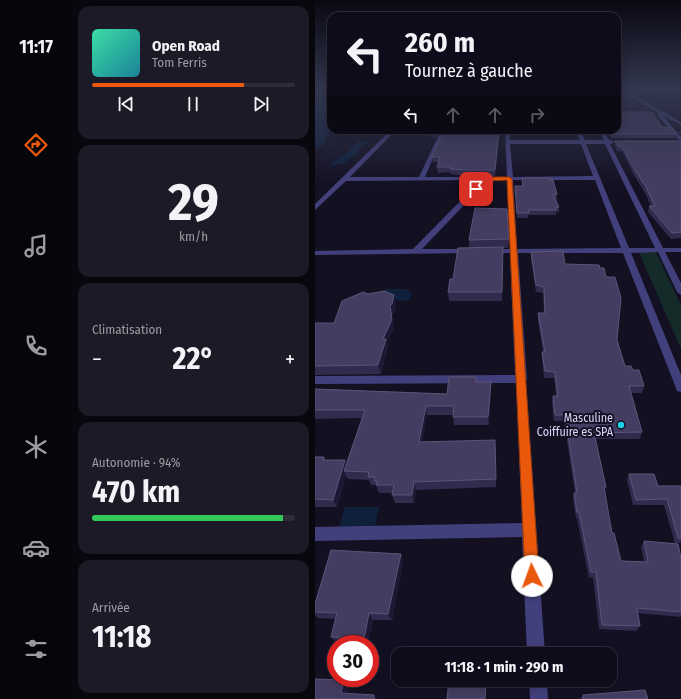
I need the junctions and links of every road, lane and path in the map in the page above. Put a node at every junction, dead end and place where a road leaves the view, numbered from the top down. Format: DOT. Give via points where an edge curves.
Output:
graph roads {
  1 [pos="665,122"];
  2 [pos="390,134"];
  3 [pos="441,134"];
  4 [pos="507,134"];
  5 [pos="580,134"];
  6 [pos="603,134"];
  7 [pos="681,141"];
  8 [pos="508,142"];
  9 [pos="583,142"];
  10 [pos="607,142"];
  11 [pos="621,142"];
  12 [pos="674,142"];
  13 [pos="597,178"];
  14 [pos="421,179"];
  15 [pos="486,179"];
  16 [pos="509,179"];
  17 [pos="344,180"];
  18 [pos="315,208"];
  19 [pos="626,250"];
  20 [pos="660,250"];
  21 [pos="681,250"];
  22 [pos="416,251"];
  23 [pos="515,251"];
  24 [pos="315,253"];
  25 [pos="681,292"];
  26 [pos="521,379"];
  27 [pos="315,380"];
  28 [pos="681,388"];
  29 [pos="530,530"];
  30 [pos="315,534"];
  31 [pos="537,647"];
  32 [pos="538,687"];
  33 [pos="539,699"];
  1 -- 7 [label="street"];
  2 -- 17 [label="street"];
  3 -- 14 [label="street"];
  4 -- 8 [label="street"];
  5 -- 9 [label="street"];
  6 -- 10 [label="street"];
  7 -- 12 [label="street"];
  8 -- 9 [label="street"];
  8 -- 16 [label="street"];
  9 -- 10 [label="street"];
  9 -- 13 [label="street"];
  10 -- 11 [label="street"];
  10 -- 20 [label="street"];
  13 -- 16 [label="street"];
  13 -- 19 [label="street"];
  14 -- 15 [label="street"];
  14 -- 17 [label="street"];
  15 -- 16 [label="street"];
  15 -- 22 [label="street"];
  16 -- 23 [label="street"];
  17 -- 18 [label="street"];
  19 -- 20 [label="street"];
  19 -- 23 [label="street"];
  19 -- 28 [label="street"];
  20 -- 21 [label="street"];
  20 -- 25 [label="street"];
  22 -- 23 [label="street"];
  22 -- 24 [label="street"];
  23 -- 26 [label="street"];
  26 -- 27 [label="street"];
  26 -- 29 [label="street"];
  29 -- 30 [label="street"];
  29 -- 31 [label="street"];
  32 -- 33 [label="street"];
}
